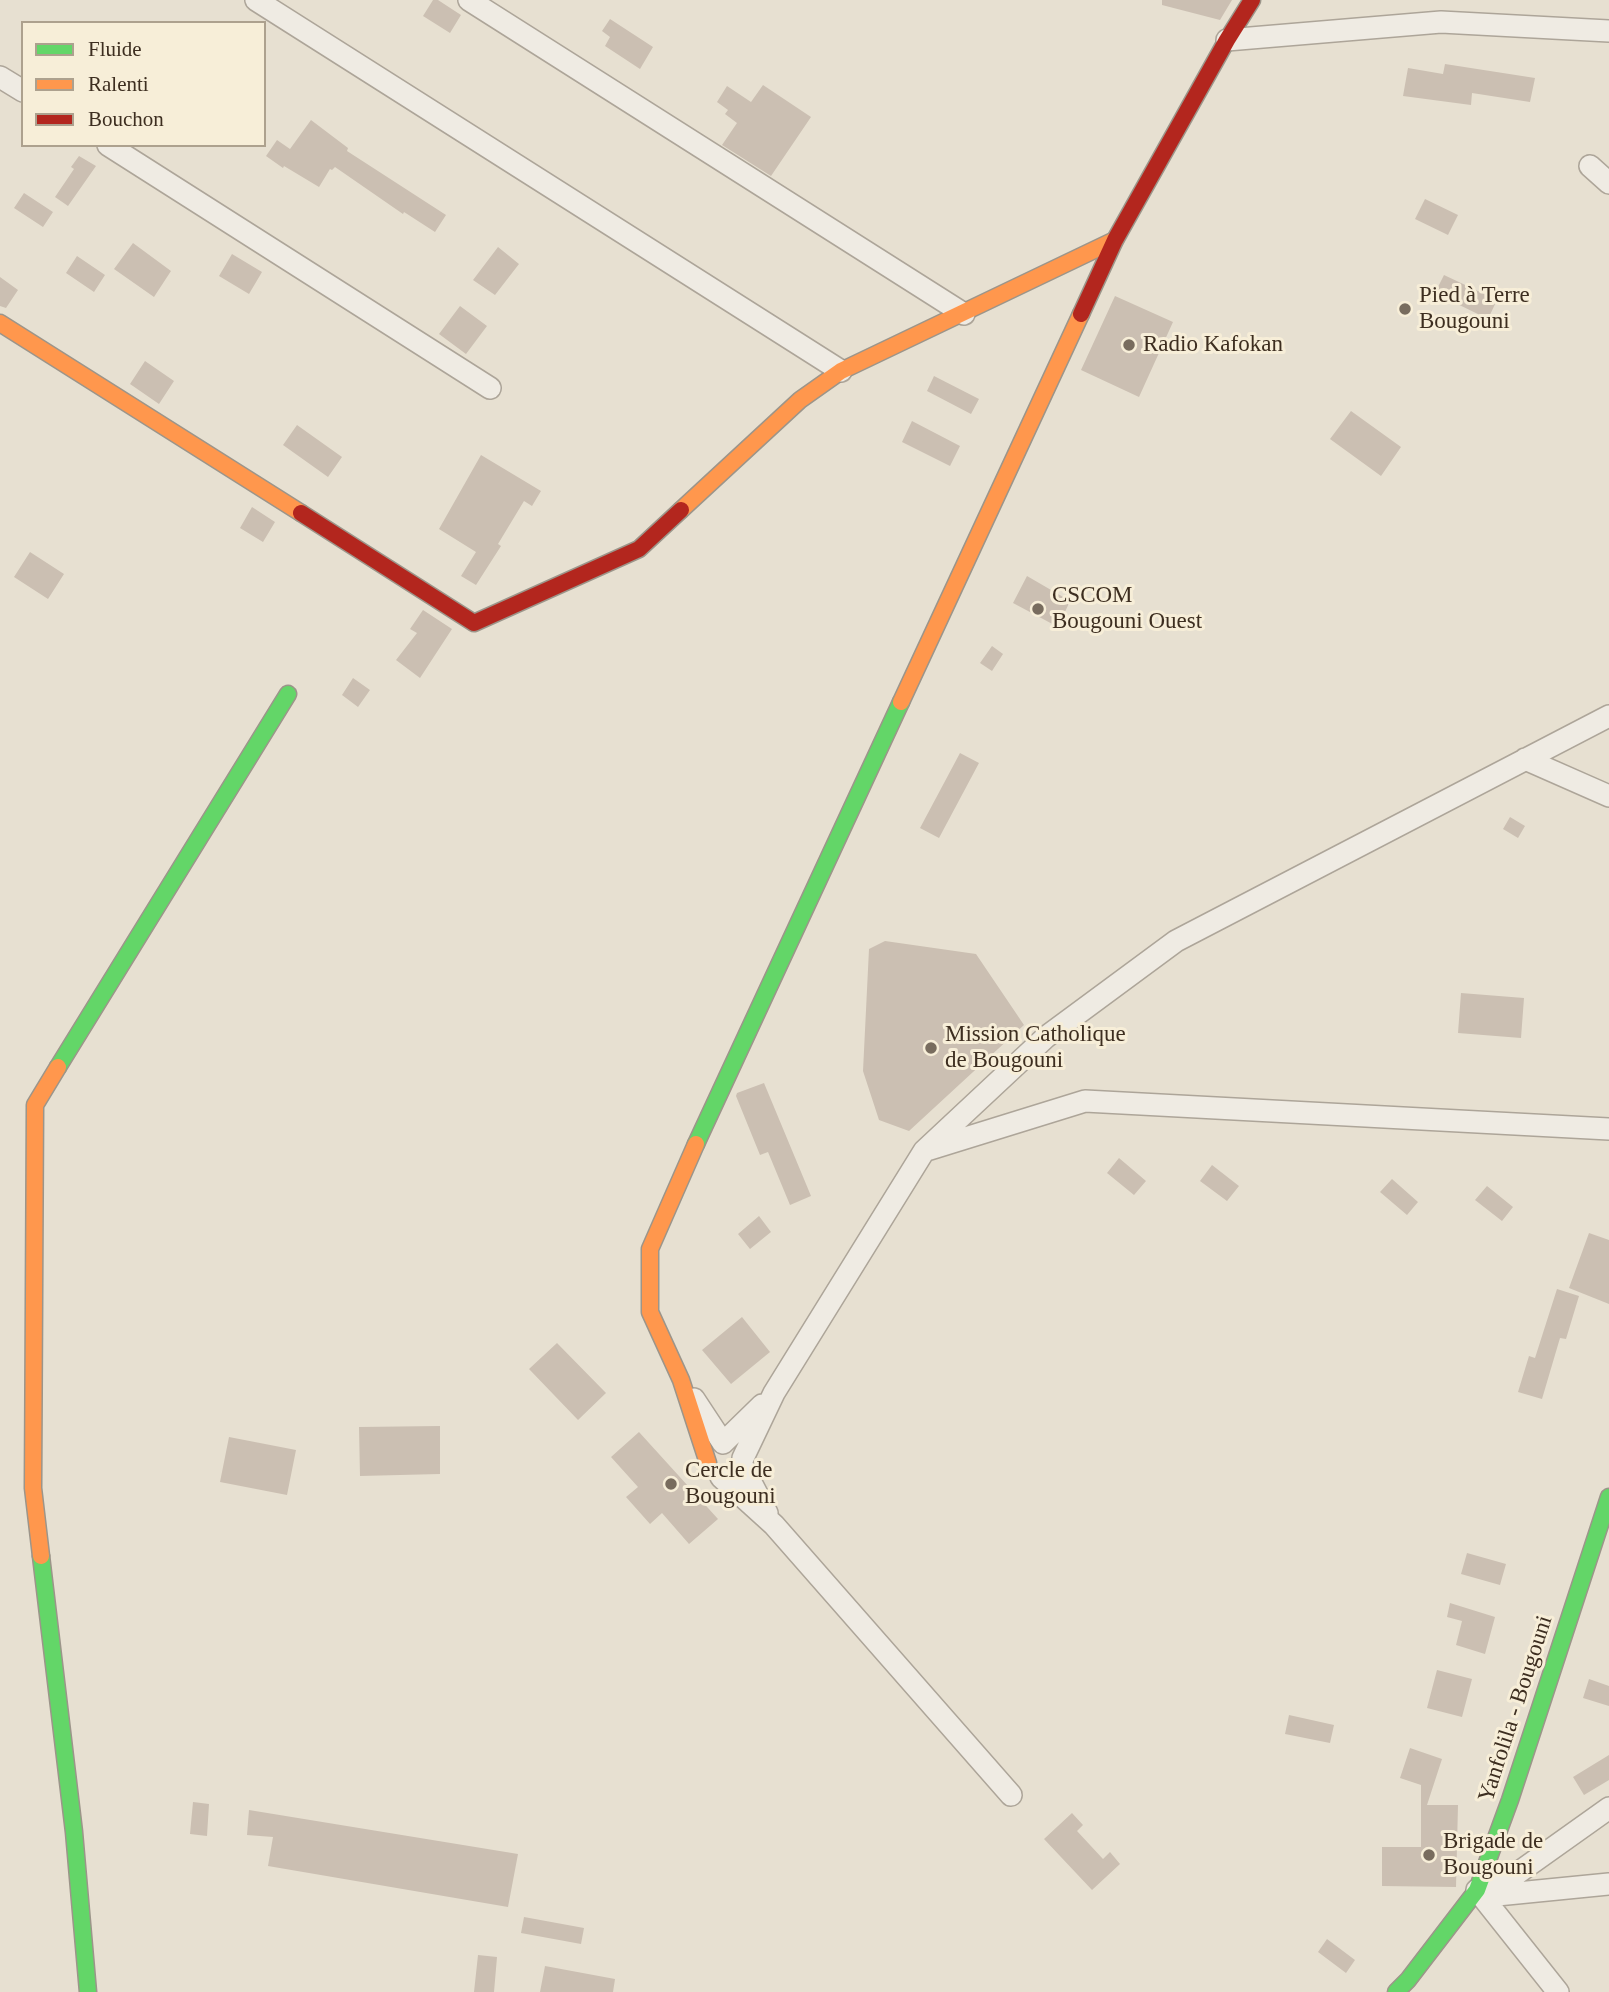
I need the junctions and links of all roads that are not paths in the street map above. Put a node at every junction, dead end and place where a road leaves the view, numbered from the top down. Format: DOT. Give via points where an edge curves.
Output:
graph roads {
  1 [pos="256,0"];
  2 [pos="469,0"];
  3 [pos="1252,0"];
  4 [pos="1609,31"];
  5 [pos="1227,40"];
  6 [pos="0,76"];
  7 [pos="21,90"];
  8 [pos="111,147"];
  9 [pos="1590,166"];
  10 [pos="1609,183"];
  11 [pos="1115,240"];
  12 [pos="964,314"];
  13 [pos="0,323"];
  14 [pos="841,371"];
  15 [pos="490,387"];
  16 [pos="288,694"];
  17 [pos="1609,716"];
  18 [pos="1525,760"];
  19 [pos="1609,796"];
  20 [pos="1609,1129"];
  21 [pos="924,1151"];
  22 [pos="681,1380"];
  23 [pos="774,1393"];
  24 [pos="723,1443"];
  25 [pos="742,1462"];
  26 [pos="715,1470"];
  27 [pos="1609,1497"];
  28 [pos="1605,1524"];
  29 [pos="774,1525"];
  30 [pos="1011,1795"];
  31 [pos="1609,1808"];
  32 [pos="1609,1884"];
  33 [pos="1480,1894"];
  34 [pos="88,1992"];
  35 [pos="1396,1992"];
  36 [pos="1558,1992"];
  1 -- 14 [label="street"];
  2 -- 12 [label="street"];
  3 -- 5 [label="street"];
  4 -- 5 [label="street" via="1441,22"];
  5 -- 11 [label="street"];
  6 -- 7 [label="street"];
  8 -- 15 [label="street"];
  9 -- 10 [label="street"];
  11 -- 12 [label="street"];
  11 -- 22 [label="street" via="650,1249 650,1312"];
  12 -- 14 [label="street"];
  13 -- 14 [label="street" via="474,623 639,549 800,400"];
  16 -- 34 [label="street" via="35,1105 33,1488 75,1832"];
  17 -- 18 [label="street"];
  18 -- 19 [label="street"];
  18 -- 21 [label="street" via="1176,941 1046,1037"];
  20 -- 21 [label="street" via="1085,1101"];
  21 -- 23 [label="street"];
  22 -- 24 [label="street"];
  22 -- 26 [label="street"];
  23 -- 24 [label="street"];
  23 -- 25 [label="street"];
  24 -- 25 [label="street" via="736,1447"];
  24 -- 26 [label="street" via="712,1450"];
  25 -- 26 [label="street" via="734,1476"];
  25 -- 29 [label="street"];
  26 -- 29 [label="street"];
  27 -- 28 [label="street, Yanfolila - Bougouni"];
  28 -- 33 [label="street, Yanfolila - Bougouni"];
  29 -- 30 [label="street"];
  31 -- 33 [label="street"];
  32 -- 33 [label="street"];
  33 -- 35 [label="street, Yanfolila - Bougouni"];
  33 -- 36 [label="street"];
}
